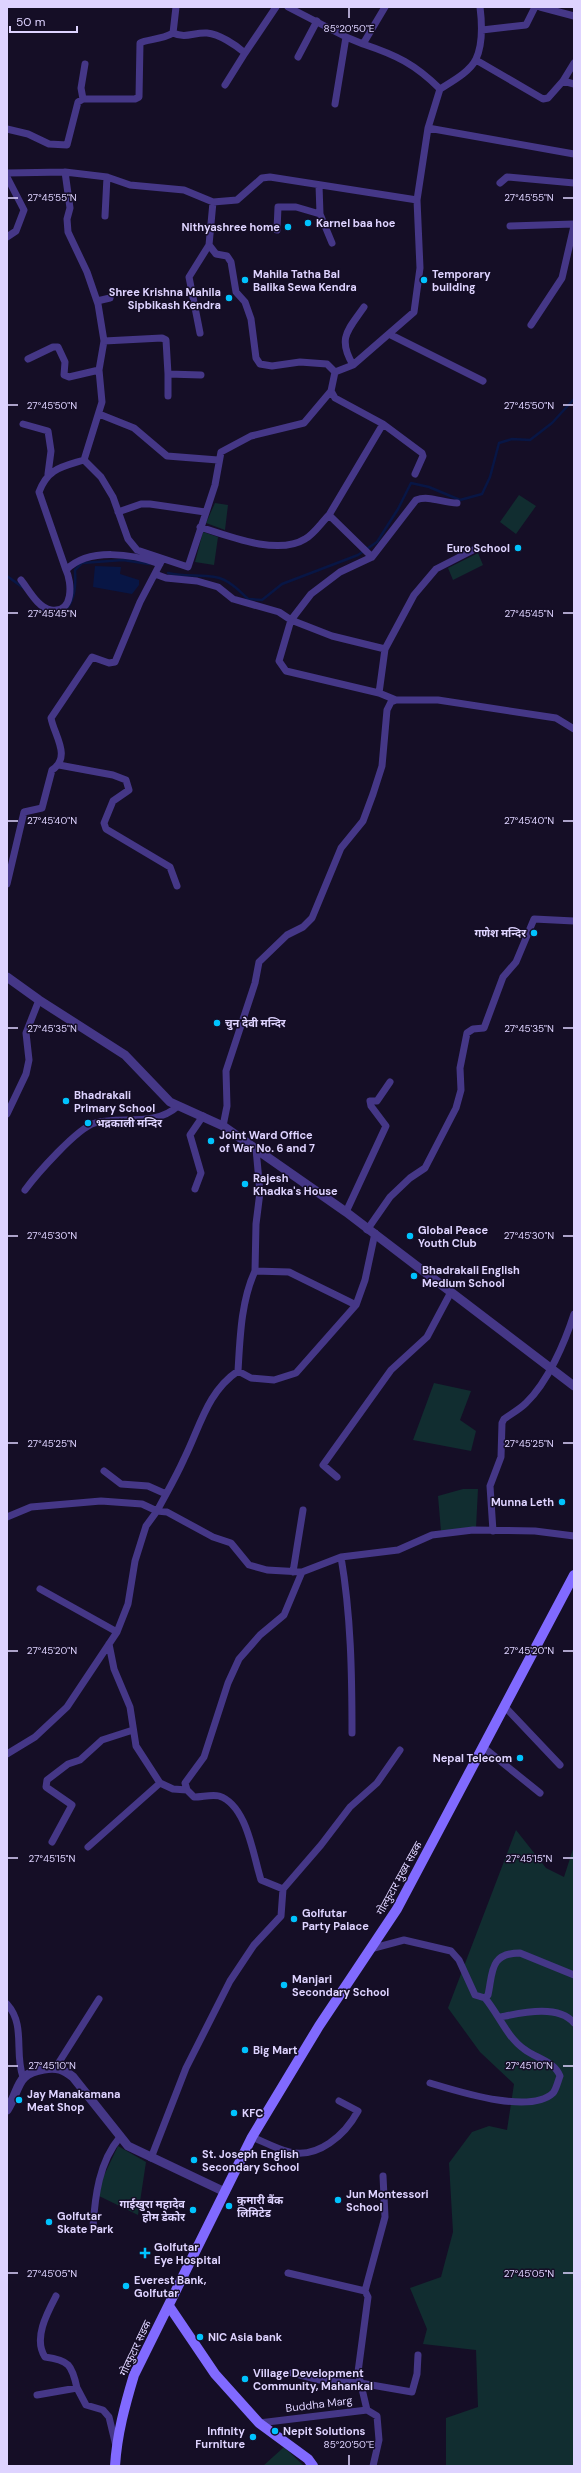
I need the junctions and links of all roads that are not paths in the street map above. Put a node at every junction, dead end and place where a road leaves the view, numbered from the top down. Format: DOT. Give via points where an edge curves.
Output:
graph roads {
  1 [pos="176,7"];
  2 [pos="276,7"];
  3 [pos="288,7"];
  4 [pos="385,7"];
  5 [pos="480,7"];
  6 [pos="535,7"];
  7 [pos="540,7"];
  8 [pos="574,16"];
  9 [pos="318,22"];
  10 [pos="482,30"];
  11 [pos="173,33"];
  12 [pos="346,37"];
  13 [pos="363,44"];
  14 [pos="245,53"];
  15 [pos="298,58"];
  16 [pos="476,60"];
  17 [pos="574,63"];
  18 [pos="85,64"];
  19 [pos="563,81"];
  20 [pos="574,84"];
  21 [pos="225,85"];
  22 [pos="440,89"];
  23 [pos="83,99"];
  24 [pos="335,104"];
  25 [pos="428,128"];
  26 [pos="7,129"];
  27 [pos="574,154"];
  28 [pos="65,172"];
  29 [pos="7,173"];
  30 [pos="7,177"];
  31 [pos="107,177"];
  32 [pos="500,182"];
  33 [pos="574,183"];
  34 [pos="319,185"];
  35 [pos="417,200"];
  36 [pos="213,202"];
  37 [pos="320,214"];
  38 [pos="106,216"];
  39 [pos="574,225"];
  40 [pos="510,226"];
  41 [pos="277,230"];
  42 [pos="7,238"];
  43 [pos="332,243"];
  44 [pos="209,245"];
  45 [pos="110,298"];
  46 [pos="97,301"];
  47 [pos="364,307"];
  48 [pos="531,325"];
  49 [pos="200,333"];
  50 [pos="389,334"];
  51 [pos="104,341"];
  52 [pos="28,360"];
  53 [pos="353,365"];
  54 [pos="99,370"];
  55 [pos="335,372"];
  56 [pos="168,374"];
  57 [pos="201,375"];
  58 [pos="483,381"];
  59 [pos="331,391"];
  60 [pos="168,396"];
  61 [pos="99,414"];
  62 [pos="23,424"];
  63 [pos="383,424"];
  64 [pos="84,460"];
  65 [pos="218,460"];
  66 [pos="48,474"];
  67 [pos="415,474"];
  68 [pos="457,503"];
  69 [pos="118,512"];
  70 [pos="205,512"];
  71 [pos="329,515"];
  72 [pos="200,527"];
  73 [pos="475,549"];
  74 [pos="371,556"];
  75 [pos="161,562"];
  76 [pos="66,570"];
  77 [pos="154,574"];
  78 [pos="21,580"];
  79 [pos="291,620"];
  80 [pos="385,649"];
  81 [pos="379,693"];
  82 [pos="396,700"];
  83 [pos="574,729"];
  84 [pos="59,765"];
  85 [pos="7,884"];
  86 [pos="177,886"];
  87 [pos="574,921"];
  88 [pos="7,977"];
  89 [pos="39,1000"];
  90 [pos="390,1082"];
  91 [pos="178,1106"];
  92 [pos="7,1114"];
  93 [pos="203,1116"];
  94 [pos="223,1126"];
  95 [pos="256,1149"];
  96 [pos="195,1189"];
  97 [pos="24,1190"];
  98 [pos="346,1212"];
  99 [pos="371,1231"];
  100 [pos="255,1271"];
  101 [pos="452,1292"];
  102 [pos="356,1305"];
  103 [pos="574,1314"];
  104 [pos="550,1368"];
  105 [pos="238,1371"];
  106 [pos="574,1386"];
  107 [pos="104,1471"];
  108 [pos="337,1477"];
  109 [pos="166,1494"];
  110 [pos="303,1510"];
  111 [pos="156,1511"];
  112 [pos="7,1517"];
  113 [pos="493,1531"];
  114 [pos="574,1536"];
  115 [pos="341,1557"];
  116 [pos="293,1572"];
  117 [pos="302,1572"];
  118 [pos="573,1579"];
  119 [pos="40,1589"];
  120 [pos="117,1632"];
  121 [pos="109,1644"];
  122 [pos="504,1707"];
  123 [pos="133,1730"];
  124 [pos="352,1733"];
  125 [pos="483,1747"];
  126 [pos="400,1750"];
  127 [pos="7,1754"];
  128 [pos="560,1765"];
  129 [pos="160,1783"];
  130 [pos="187,1790"];
  131 [pos="540,1793"];
  132 [pos="52,1842"];
  133 [pos="88,1847"];
  134 [pos="283,1889"];
  135 [pos="374,1948"];
  136 [pos="574,1975"];
  137 [pos="485,1998"];
  138 [pos="99,1999"];
  139 [pos="7,2004"];
  140 [pos="500,2017"];
  141 [pos="574,2023"];
  142 [pos="56,2067"];
  143 [pos="23,2077"];
  144 [pos="430,2083"];
  145 [pos="339,2101"];
  146 [pos="7,2110"];
  147 [pos="120,2137"];
  148 [pos="252,2137"];
  149 [pos="151,2158"];
  150 [pos="383,2176"];
  151 [pos="225,2192"];
  152 [pos="93,2227"];
  153 [pos="187,2269"];
  154 [pos="288,2273"];
  155 [pos="366,2291"];
  156 [pos="56,2296"];
  157 [pos="169,2306"];
  158 [pos="418,2355"];
  159 [pos="292,2373"];
  160 [pos="360,2383"];
  161 [pos="77,2388"];
  162 [pos="37,2395"];
  163 [pos="367,2410"];
  164 [pos="259,2422"];
  165 [pos="116,2448"];
  166 [pos="116,2466"];
  167 [pos="313,2466"];
  168 [pos="374,2466"];
  1 -- 11 [label="street"];
  2 -- 14 [label="street"];
  3 -- 9 [label="street"];
  4 -- 13 [label="street"];
  5 -- 10 [label="street"];
  6 -- 10 [label="street" via="526,26"];
  7 -- 8 [label="street"];
  9 -- 12 [label="street"];
  9 -- 15 [label="street"];
  10 -- 16 [label="street"];
  11 -- 14 [label="street" via="188,36 207,33 236,46"];
  11 -- 23 [label="street" via="164,38 144,40 140,43 139,97"];
  12 -- 13 [label="street"];
  12 -- 24 [label="street"];
  13 -- 22 [label="street" via="400,56 416,66"];
  14 -- 21 [label="street"];
  16 -- 19 [label="street" via="543,99 548,98"];
  16 -- 22 [label="street" via="460,76"];
  17 -- 19 [label="street"];
  18 -- 23 [label="street" via="81,88"];
  19 -- 20 [label="street"];
  22 -- 25 [label="street"];
  23 -- 26 [label="street" via="75,108 66,145 49,144 28,134"];
  25 -- 27 [label="street"];
  25 -- 35 [label="street"];
  28 -- 29 [label="street"];
  28 -- 31 [label="street"];
  28 -- 46 [label="street" via="70,208 67,219 68,232 87,272"];
  30 -- 42 [label="street" via="24,210 16,230"];
  31 -- 36 [label="street" via="130,185 184,190"];
  31 -- 38 [label="street"];
  32 -- 33 [label="street" via="507,177"];
  34 -- 35 [label="street"];
  34 -- 36 [label="street" via="262,178 237,200"];
  34 -- 37 [label="street"];
  35 -- 50 [label="street" via="420,268 414,312"];
  36 -- 44 [label="street"];
  37 -- 41 [label="street" via="296,207 278,207"];
  37 -- 43 [label="street"];
  39 -- 40 [label="street"];
  39 -- 48 [label="street" via="562,278"];
  44 -- 49 [label="street" via="189,277"];
  44 -- 55 [label="street" via="216,254 227,256 231,262 236,292 245,302 251,319 256,358 260,364 327,364"];
  45 -- 46 [label="street"];
  46 -- 51 [label="street"];
  47 -- 53 [label="street" via="346,332 344,342"];
  50 -- 53 [label="street"];
  50 -- 58 [label="street"];
  51 -- 54 [label="street"];
  51 -- 56 [label="street" via="162,338 166,340"];
  52 -- 54 [label="street" via="58,347 65,362 64,375 69,377"];
  53 -- 55 [label="street"];
  54 -- 61 [label="street" via="102,402"];
  55 -- 59 [label="street"];
  56 -- 57 [label="street"];
  56 -- 60 [label="street"];
  59 -- 63 [label="street" via="335,398"];
  59 -- 65 [label="street" via="304,423 251,436 221,452"];
  61 -- 64 [label="street"];
  61 -- 65 [label="street" via="134,428 167,456"];
  62 -- 66 [label="street" via="48,432 51,451"];
  63 -- 67 [label="street" via="422,453"];
  63 -- 71 [label="street"];
  64 -- 66 [label="street"];
  64 -- 69 [label="street" via="101,477 113,497"];
  65 -- 70 [label="street" via="215,484"];
  66 -- 76 [label="street" via="39,492"];
  68 -- 74 [label="street" via="424,497 416,500"];
  69 -- 70 [label="street" via="141,504 150,504"];
  69 -- 75 [label="street" via="128,539 137,550"];
  70 -- 72 [label="street"];
  71 -- 72 [label="street" via="305,539 290,545 244,541"];
  71 -- 74 [label="street"];
  72 -- 75 [label="street" via="188,567"];
  73 -- 80 [label="street" via="436,569 414,595"];
  74 -- 79 [label="street" via="340,572 311,594"];
  75 -- 76 [label="street" via="122,554 92,557 72,564"];
  75 -- 77 [label="street"];
  76 -- 78 [label="street" via="69,576 70,595 66,604 56,610 41,605"];
  77 -- 79 [label="street" via="218,587 233,599 279,612"];
  77 -- 84 [label="street" via="115,662 109,663 92,657 51,718 58,734 62,757"];
  79 -- 80 [label="street" via="332,636"];
  79 -- 81 [label="street" via="280,661 286,671"];
  80 -- 81 [label="street"];
  81 -- 82 [label="street"];
  82 -- 83 [label="street" via="438,700 556,718"];
  82 -- 94 [label="street" via="391,702 387,710 382,766 363,822 341,848 312,918 303,927 287,935 259,962 255,983 226,1072 227,1106"];
  84 -- 85 [label="street" via="52,770 41,809 24,812"];
  84 -- 86 [label="street" via="113,775 126,780 129,790 113,801 104,823 106,829 170,867"];
  87 -- 99 [label="street" via="534,919 516,962 503,977 484,1028 473,1029 467,1033 460,1068 461,1090 456,1108 425,1168 390,1197"];
  88 -- 89 [label="street"];
  89 -- 91 [label="street" via="125,1055 170,1102"];
  89 -- 92 [label="street" via="26,1033 29,1060 26,1074"];
  90 -- 98 [label="street" via="377,1101 370,1101 386,1126"];
  91 -- 93 [label="street"];
  91 -- 97 [label="street" via="172,1111 144,1120 95,1123 74,1135 51,1162 40,1169"];
  93 -- 94 [label="street"];
  93 -- 96 [label="street" via="190,1135 201,1173"];
  94 -- 95 [label="street"];
  95 -- 98 [label="street"];
  95 -- 100 [label="street" via="260,1192"];
  98 -- 99 [label="street"];
  99 -- 101 [label="street"];
  99 -- 102 [label="street" via="365,1280"];
  100 -- 102 [label="street" via="289,1272"];
  100 -- 105 [label="street" via="249,1283 241,1328"];
  101 -- 104 [label="street"];
  101 -- 108 [label="street" via="427,1336 377,1387 355,1423 323,1465"];
  102 -- 105 [label="street" via="296,1373 274,1380 251,1378"];
  103 -- 104 [label="street" via="566,1338"];
  104 -- 106 [label="street"];
  104 -- 113 [label="street" via="526,1403 502,1423 502,1456 490,1486"];
  105 -- 109 [label="street" via="224,1380 210,1401"];
  107 -- 109 [label="street" via="121,1484 148,1486"];
  109 -- 111 [label="street"];
  110 -- 116 [label="street"];
  111 -- 112 [label="street" via="142,1504 101,1501 30,1507"];
  111 -- 116 [label="street" via="167,1512 213,1537 231,1543 249,1565"];
  111 -- 120 [label="street" via="146,1526 135,1561 128,1604"];
  113 -- 114 [label="street" via="535,1531"];
  113 -- 115 [label="street" via="473,1530 432,1535 398,1550"];
  115 -- 117 [label="street"];
  115 -- 124 [label="street" via="346,1588 352,1684"];
  116 -- 117 [label="street"];
  117 -- 130 [label="street" via="284,1615 260,1635 239,1659 204,1757 185,1783"];
  118 -- 122 [label="main road, गोल्फुटार मुख्य सडक"];
  119 -- 120 [label="street"];
  120 -- 121 [label="street"];
  121 -- 123 [label="street" via="114,1669 130,1707"];
  121 -- 127 [label="street" via="66,1707 35,1737"];
  122 -- 125 [label="main road, गोल्फुटार मुख्य सडक"];
  122 -- 128 [label="street"];
  123 -- 129 [label="street" via="136,1746"];
  123 -- 132 [label="street" via="102,1740 80,1760 68,1764 47,1780 46,1787 72,1805"];
  125 -- 131 [label="street"];
  125 -- 135 [label="main road, गोल्फुटार मुख्य सडक"];
  126 -- 134 [label="street" via="377,1783 350,1807 321,1846"];
  129 -- 130 [label="street" via="173,1789"];
  129 -- 133 [label="street"];
  130 -- 134 [label="street" via="194,1797 218,1796 228,1800 238,1811 246,1828 261,1880"];
  134 -- 149 [label="street" via="281,1916 254,1945 230,1981 186,2068"];
  135 -- 137 [label="street" via="404,1940 451,1951 459,1960 475,1995"];
  135 -- 148 [label="main road, गोल्फुटार मुख्य सडक" via="319,2026"];
  136 -- 137 [label="street" via="520,1953 513,1953 499,1958 494,1963 488,1995"];
  137 -- 140 [label="street"];
  138 -- 142 [label="street"];
  139 -- 143 [label="street" via="18,2025 18,2058"];
  140 -- 141 [label="street" via="537,2012 563,2015"];
  140 -- 144 [label="street" via="510,2037 525,2050 556,2067 560,2076 553,2093 540,2101 525,2104 472,2095"];
  142 -- 143 [label="street" via="29,2071"];
  142 -- 147 [label="street" via="73,2077"];
  143 -- 146 [label="street"];
  145 -- 148 [label="street" via="358,2111 349,2127 331,2142 310,2153 289,2152"];
  147 -- 149 [label="street" via="135,2150"];
  147 -- 152 [label="street" via="114,2144 100,2176"];
  148 -- 151 [label="main road, गोल्फुटार मुख्य सडक"];
  149 -- 151 [label="street"];
  150 -- 155 [label="street" via="385,2217"];
  151 -- 153 [label="main road, गोल्फुटार मुख्य सडक"];
  153 -- 157 [label="main road, गोल्फुटार सडक"];
  154 -- 155 [label="street"];
  155 -- 160 [label="street" via="368,2297 358,2372"];
  156 -- 161 [label="street" via="42,2327 42,2352 45,2357 61,2359 73,2369"];
  157 -- 164 [label="main road" via="215,2374"];
  157 -- 165 [label="main road, गोल्फुटार सडक" via="134,2375 124,2407"];
  158 -- 160 [label="street" via="417,2374 412,2392"];
  159 -- 160 [label="street" via="320,2380"];
  160 -- 163 [label="street"];
  161 -- 162 [label="street"];
  161 -- 165 [label="street" via="86,2405 103,2410 110,2417"];
  163 -- 164 [label="street, Buddha Marg"];
  163 -- 168 [label="street, Buddha Marg" via="377,2416 379,2440"];
  164 -- 167 [label="main road" via="308,2459"];
  165 -- 166 [label="main road, गोल्फुटार सडक"];
}
